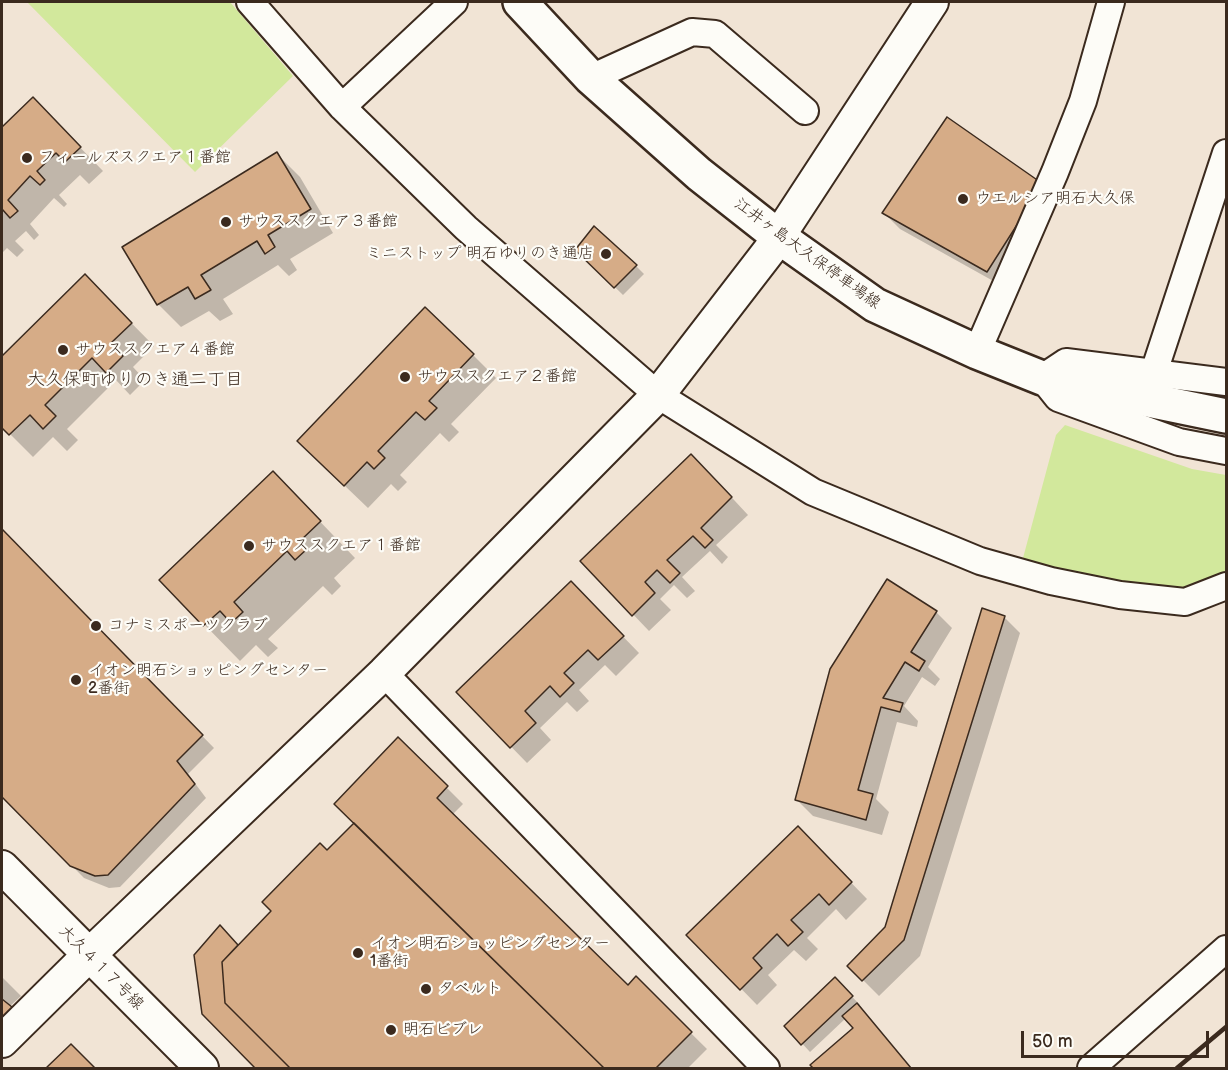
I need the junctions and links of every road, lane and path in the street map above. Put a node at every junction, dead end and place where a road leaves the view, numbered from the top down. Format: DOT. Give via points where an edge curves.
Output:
graph roads {
  1 [pos="250,2"];
  2 [pos="454,2"];
  3 [pos="520,2"];
  4 [pos="932,2"];
  5 [pos="1111,2"];
  6 [pos="591,78"];
  7 [pos="342,107"];
  8 [pos="805,111"];
  9 [pos="1227,153"];
  10 [pos="779,237"];
  11 [pos="977,352"];
  12 [pos="1154,372"];
  13 [pos="1042,378"];
  14 [pos="1227,382"];
  15 [pos="658,395"];
  16 [pos="1227,416"];
  17 [pos="1227,452"];
  18 [pos="1227,586"];
  19 [pos="384,673"];
  20 [pos="2,867"];
  21 [pos="1227,949"];
  22 [pos="88,956"];
  23 [pos="2,1041"];
  24 [pos="202,1068"];
  25 [pos="766,1068"];
  26 [pos="1091,1068"];
  1 -- 7 [label="street"];
  2 -- 7 [label="street"];
  3 -- 6 [label="main road, 江井ヶ島大久保停車場線"];
  4 -- 10 [label="street"];
  5 -- 11 [label="street" via="1083,101"];
  6 -- 8 [label="street" via="692,32 715,34"];
  6 -- 10 [label="main road, 江井ヶ島大久保停車場線" via="699,174"];
  7 -- 15 [label="street" via="466,228"];
  9 -- 12 [label="street"];
  10 -- 11 [label="main road, 江井ヶ島大久保停車場線" via="874,305"];
  10 -- 15 [label="street"];
  11 -- 13 [label="main road, 江井ヶ島大久保停車場線"];
  12 -- 13 [label="street" via="1066,362"];
  12 -- 14 [label="street"];
  13 -- 16 [label="main road, 江井ヶ島大久保停車場線"];
  13 -- 17 [label="street" via="1058,398 1179,442"];
  15 -- 18 [label="street" via="813,492 980,561 1120,596 1185,602"];
  15 -- 19 [label="street"];
  19 -- 22 [label="street"];
  19 -- 25 [label="street"];
  20 -- 22 [label="street, 大久４１７号線"];
  21 -- 26 [label="street"];
  22 -- 23 [label="street"];
  22 -- 24 [label="street, 大久４１７号線"];
}
